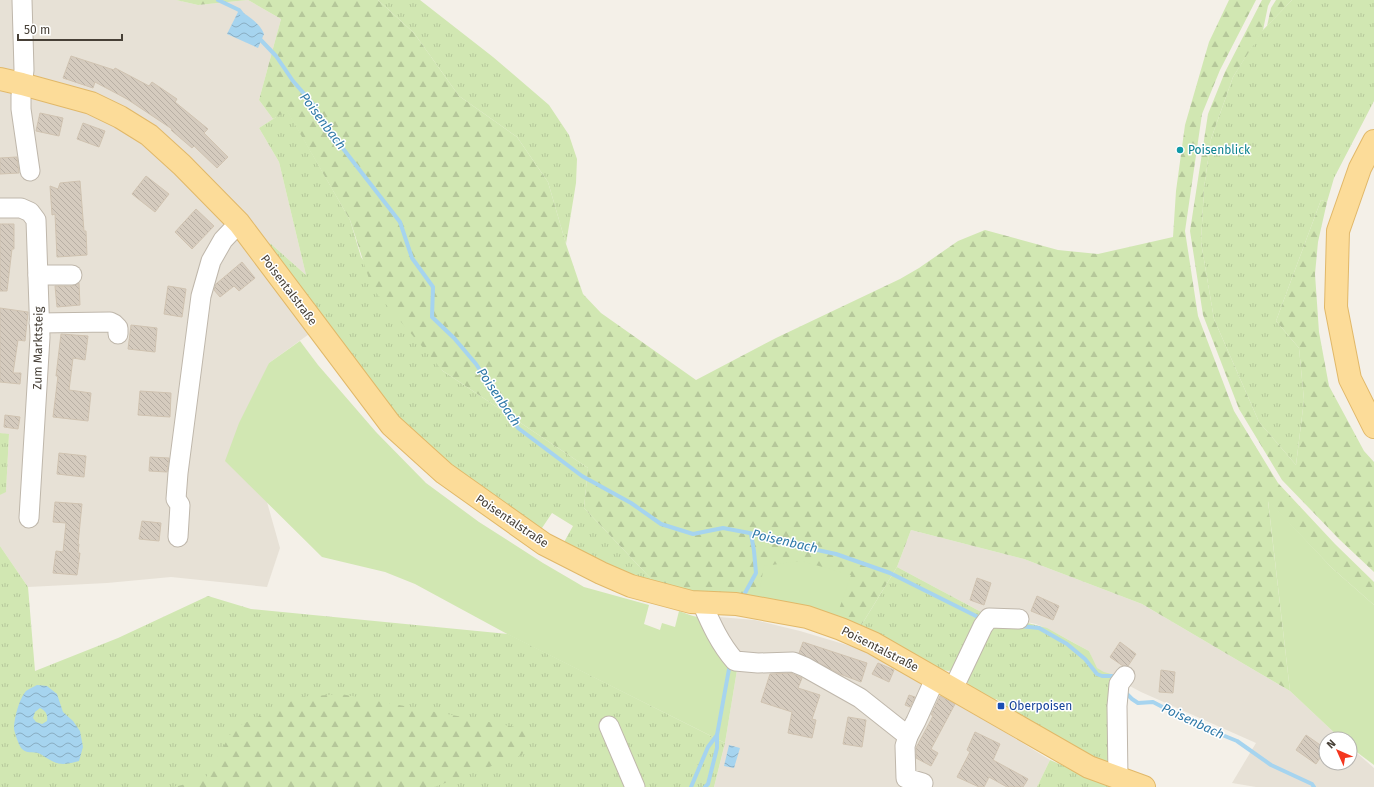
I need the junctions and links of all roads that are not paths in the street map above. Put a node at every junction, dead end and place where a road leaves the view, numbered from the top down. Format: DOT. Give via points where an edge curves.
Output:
graph roads {
  1 [pos="22,0"];
  2 [pos="0,79"];
  3 [pos="22,84"];
  4 [pos="1374,141"];
  5 [pos="30,171"];
  6 [pos="0,208"];
  7 [pos="239,223"];
  8 [pos="38,275"];
  9 [pos="72,275"];
  10 [pos="39,323"];
  11 [pos="118,334"];
  12 [pos="1374,427"];
  13 [pos="29,518"];
  14 [pos="178,537"];
  15 [pos="702,603"];
  16 [pos="1019,619"];
  17 [pos="1122,680"];
  18 [pos="944,684"];
  19 [pos="609,726"];
  20 [pos="908,736"];
  21 [pos="1118,778"];
  22 [pos="923,783"];
  23 [pos="635,787"];
  24 [pos="1144,787"];
  1 -- 3 [label="street"];
  2 -- 3 [label="main road, Poisentalstraße"];
  3 -- 5 [label="street" via="21,109"];
  3 -- 7 [label="main road, Poisentalstraße" via="91,103 149,135"];
  4 -- 12 [label="main road" via="1360,168 1338,231 1336,307 1350,379"];
  6 -- 8 [label="street, Zum Marktsteig" via="21,208 30,212 36,220"];
  7 -- 14 [label="street" via="223,240 211,261 201,296 178,473"];
  7 -- 15 [label="main road, Poisentalstraße" via="391,425 444,473 544,544 601,573 631,586"];
  8 -- 9 [label="street"];
  8 -- 10 [label="street, Zum Marktsteig"];
  10 -- 11 [label="street" via="110,322 118,328"];
  10 -- 13 [label="street, Zum Marktsteig"];
  15 -- 18 [label="main road, Poisentalstraße" via="736,604 807,617 873,643"];
  15 -- 20 [label="street" via="713,628 735,661 793,662 860,698"];
  16 -- 18 [label="street" via="989,618"];
  17 -- 21 [label="street" via="1117,706"];
  18 -- 20 [label="street"];
  18 -- 21 [label="main road, Poisentalstraße" via="1089,767"];
  19 -- 23 [label="street"];
  20 -- 22 [label="street" via="905,746 906,778"];
  21 -- 24 [label="main road, Poisentalstraße"];
}
